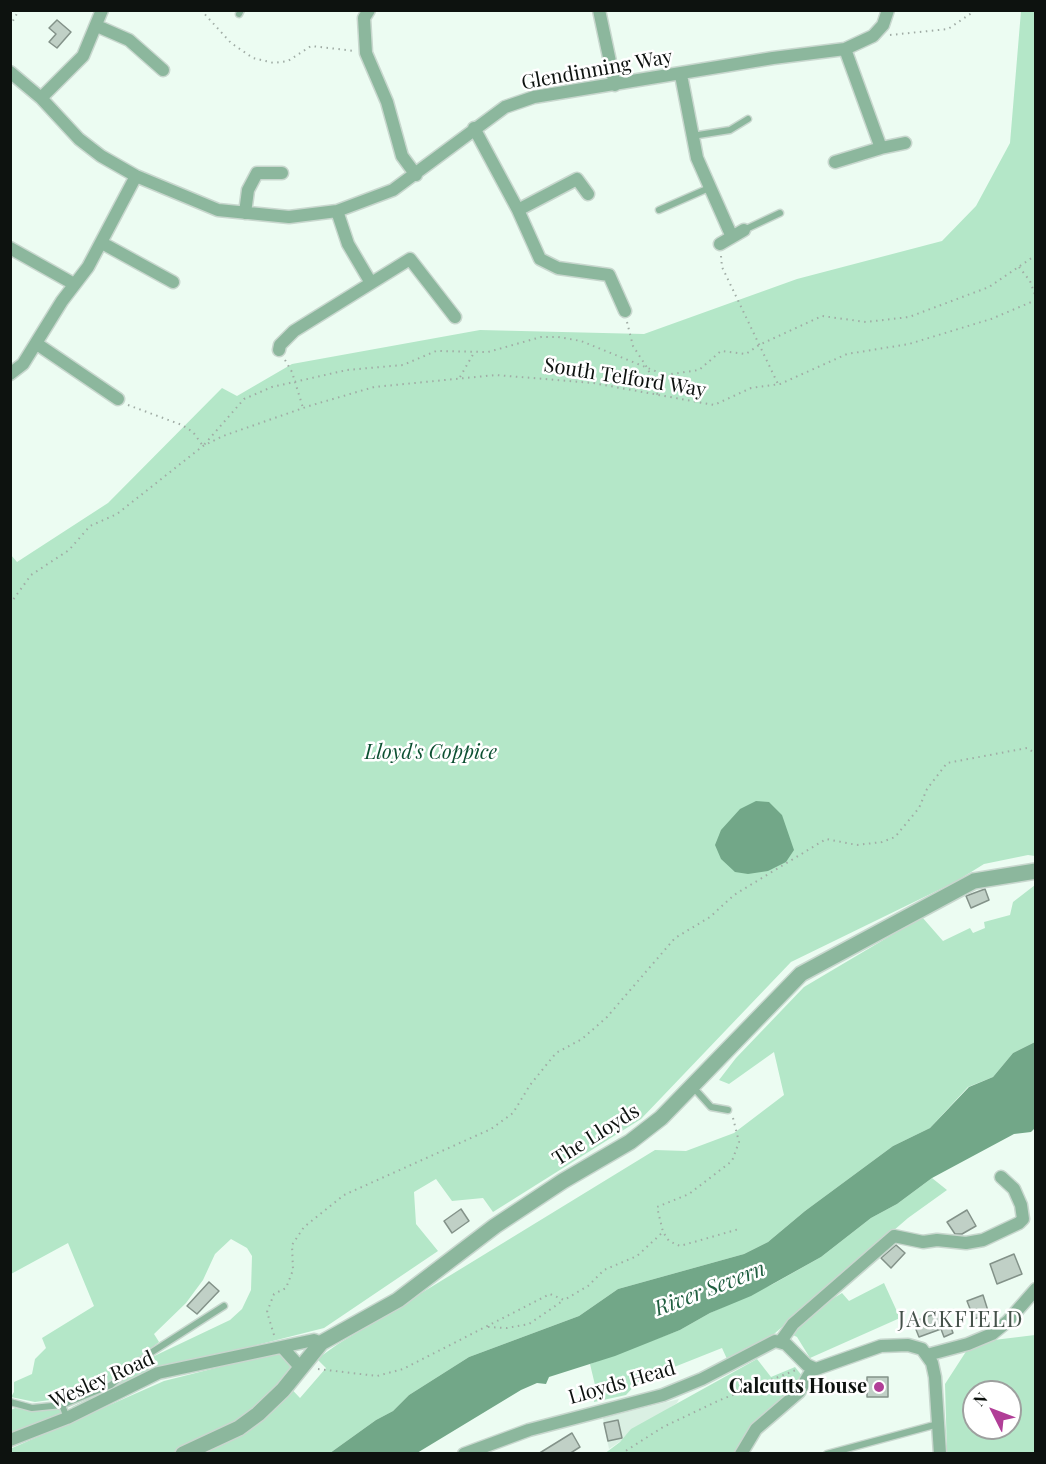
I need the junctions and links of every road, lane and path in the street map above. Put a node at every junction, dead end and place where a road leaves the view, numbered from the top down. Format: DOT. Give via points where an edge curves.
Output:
graph roads {
  1 [pos="20,10"];
  2 [pos="102,10"];
  3 [pos="201,10"];
  4 [pos="369,10"];
  5 [pos="599,10"];
  6 [pos="888,10"];
  7 [pos="976,10"];
  8 [pos="10,26"];
  9 [pos="97,26"];
  10 [pos="873,36"];
  11 [pos="845,49"];
  12 [pos="366,53"];
  13 [pos="163,70"];
  14 [pos="10,72"];
  15 [pos="681,75"];
  16 [pos="615,85"];
  17 [pos="41,98"];
  18 [pos="748,119"];
  19 [pos="474,128"];
  20 [pos="691,136"];
  21 [pos="905,143"];
  22 [pos="881,148"];
  23 [pos="835,162"];
  24 [pos="282,173"];
  25 [pos="416,175"];
  26 [pos="135,176"];
  27 [pos="709,188"];
  28 [pos="588,194"];
  29 [pos="518,210"];
  30 [pos="659,210"];
  31 [pos="337,211"];
  32 [pos="245,213"];
  33 [pos="780,213"];
  34 [pos="744,230"];
  35 [pos="732,237"];
  36 [pos="102,243"];
  37 [pos="720,244"];
  38 [pos="10,248"];
  39 [pos="1035,255"];
  40 [pos="1018,266"];
  41 [pos="173,282"];
  42 [pos="371,283"];
  43 [pos="74,284"];
  44 [pos="1035,299"];
  45 [pos="625,311"];
  46 [pos="455,317"];
  47 [pos="36,344"];
  48 [pos="759,345"];
  49 [pos="279,350"];
  50 [pos="475,351"];
  51 [pos="648,369"];
  52 [pos="10,374"];
  53 [pos="459,378"];
  54 [pos="295,381"];
  55 [pos="778,384"];
  56 [pos="658,396"];
  57 [pos="118,399"];
  58 [pos="303,408"];
  59 [pos="203,446"];
  60 [pos="10,604"];
  61 [pos="1035,754"];
  62 [pos="1035,872"];
  63 [pos="693,1087"];
  64 [pos="728,1110"];
  65 [pos="1001,1177"];
  66 [pos="739,1229"];
  67 [pos="663,1232"];
  68 [pos="1035,1289"];
  69 [pos="564,1300"];
  70 [pos="224,1306"];
  71 [pos="486,1327"];
  72 [pos="781,1341"];
  73 [pos="321,1343"];
  74 [pos="279,1347"];
  75 [pos="927,1355"];
  76 [pos="300,1367"];
  77 [pos="810,1367"];
  78 [pos="10,1402"];
  79 [pos="62,1405"];
  80 [pos="67,1418"];
  81 [pos="938,1424"];
  82 [pos="10,1440"];
  83 [pos="183,1454"];
  84 [pos="464,1454"];
  85 [pos="621,1454"];
  86 [pos="741,1454"];
  87 [pos="827,1454"];
  88 [pos="940,1454"];
  1 -- 8 [label="path"];
  2 -- 9 [label="street"];
  3 -- 12 [label="path" via="231,43 253,58 274,63 288,61 311,46"];
  4 -- 12 [label="street" via="364,18"];
  5 -- 16 [label="street"];
  6 -- 10 [label="street" via="883,25"];
  7 -- 10 [label="path" via="948,29"];
  9 -- 13 [label="street" via="129,40"];
  9 -- 17 [label="street" via="84,56"];
  10 -- 11 [label="street, Glendinning Way"];
  11 -- 15 [label="street, Glendinning Way"];
  11 -- 22 [label="street"];
  12 -- 25 [label="street" via="387,102 402,156"];
  14 -- 17 [label="street, Glendinning Way"];
  15 -- 16 [label="street, Glendinning Way"];
  15 -- 20 [label="street"];
  16 -- 19 [label="street, Glendinning Way" via="534,98 505,107"];
  17 -- 26 [label="street, Glendinning Way" via="79,139"];
  18 -- 20 [label="lane" via="730,130"];
  19 -- 25 [label="street, Glendinning Way"];
  19 -- 29 [label="street"];
  20 -- 27 [label="street"];
  21 -- 22 [label="street"];
  22 -- 23 [label="street"];
  24 -- 32 [label="street" via="257,173 248,190"];
  25 -- 31 [label="street, Glendinning Way" via="393,190"];
  26 -- 32 [label="street, Glendinning Way" via="218,210"];
  26 -- 36 [label="street"];
  27 -- 30 [label="lane"];
  27 -- 35 [label="street"];
  28 -- 29 [label="street" via="577,178"];
  29 -- 45 [label="street" via="540,259 558,268 609,275"];
  31 -- 32 [label="street, Glendinning Way" via="289,217"];
  31 -- 42 [label="street" via="348,244"];
  33 -- 34 [label="lane"];
  34 -- 35 [label="street"];
  35 -- 37 [label="street"];
  36 -- 41 [label="street"];
  36 -- 43 [label="street"];
  37 -- 48 [label="path" via="722,267"];
  38 -- 43 [label="street"];
  39 -- 40 [label="path"];
  40 -- 44 [label="path" via="1030,281"];
  40 -- 48 [label="path" via="989,287 909,317 866,322 822,316"];
  42 -- 46 [label="street" via="410,258"];
  42 -- 49 [label="street" via="294,331"];
  43 -- 47 [label="street"];
  44 -- 55 [label="path, South Telford Way" via="991,319 909,344 847,354"];
  45 -- 51 [label="path" via="633,346"];
  47 -- 52 [label="street" via="23,364"];
  47 -- 57 [label="street"];
  48 -- 51 [label="path" via="746,354 721,351 699,370 665,375"];
  48 -- 55 [label="path"];
  49 -- 54 [label="path"];
  50 -- 51 [label="path" via="488,352 541,337 558,337 581,341"];
  50 -- 53 [label="path"];
  50 -- 54 [label="path" via="435,351 403,364"];
  51 -- 56 [label="path"];
  53 -- 56 [label="path, South Telford Way" via="496,375 565,379"];
  53 -- 58 [label="path, South Telford Way" via="374,387"];
  54 -- 58 [label="path"];
  54 -- 59 [label="path" via="244,399"];
  55 -- 56 [label="path, South Telford Way" via="751,388 714,405"];
  57 -- 59 [label="path" via="136,410 183,425"];
  58 -- 59 [label="path, South Telford Way"];
  59 -- 60 [label="path, South Telford Way" via="117,514 90,526 69,550 31,575"];
  61 -- 74 [label="path" via="1027,748 947,763 895,837 882,843 857,845 826,839 734,895 710,917 675,938 607,1017 582,1039 556,1053 513,1113 471,1138 344,1195 304,1227 292,1245 293,1270 286,1288 274,1294 267,1312"];
  62 -- 63 [label="street, The Lloyds" via="974,881 801,974"];
  63 -- 64 [label="lane" via="711,1107"];
  63 -- 73 [label="street, The Lloyds" via="630,1142 495,1226 398,1300"];
  64 -- 67 [label="path" via="740,1142 732,1161 688,1194 657,1207"];
  65 -- 72 [label="street" via="1014,1189 1021,1205 1023,1219 1019,1223 983,1240 966,1243 922,1242 894,1236 793,1324"];
  66 -- 67 [label="path" via="680,1246 669,1241"];
  67 -- 69 [label="path" via="637,1256 604,1270 588,1286"];
  68 -- 75 [label="street" via="992,1334"];
  69 -- 71 [label="path" via="529,1324"];
  69 -- 71 [label="path" via="550,1294"];
  70 -- 79 [label="lane" via="152,1352 111,1385"];
  71 -- 76 [label="path" via="403,1368 377,1376"];
  72 -- 77 [label="street"];
  72 -- 84 [label="street, Lloyds Head" via="663,1395 529,1430"];
  73 -- 74 [label="street, Wesley Road" via="314,1340"];
  73 -- 76 [label="street, The Lloyds"];
  74 -- 76 [label="street"];
  74 -- 80 [label="street, Wesley Road" via="158,1373"];
  75 -- 77 [label="street" via="908,1345 881,1346 821,1368"];
  75 -- 81 [label="street" via="935,1377"];
  76 -- 83 [label="street, The Lloyds" via="258,1414 239,1428"];
  77 -- 85 [label="path" via="720,1400 663,1427"];
  77 -- 86 [label="street" via="799,1392 756,1429"];
  78 -- 79 [label="lane" via="32,1408"];
  79 -- 80 [label="lane"];
  80 -- 82 [label="street, Wesley Road"];
  81 -- 87 [label="lane"];
  81 -- 88 [label="street"];
}
